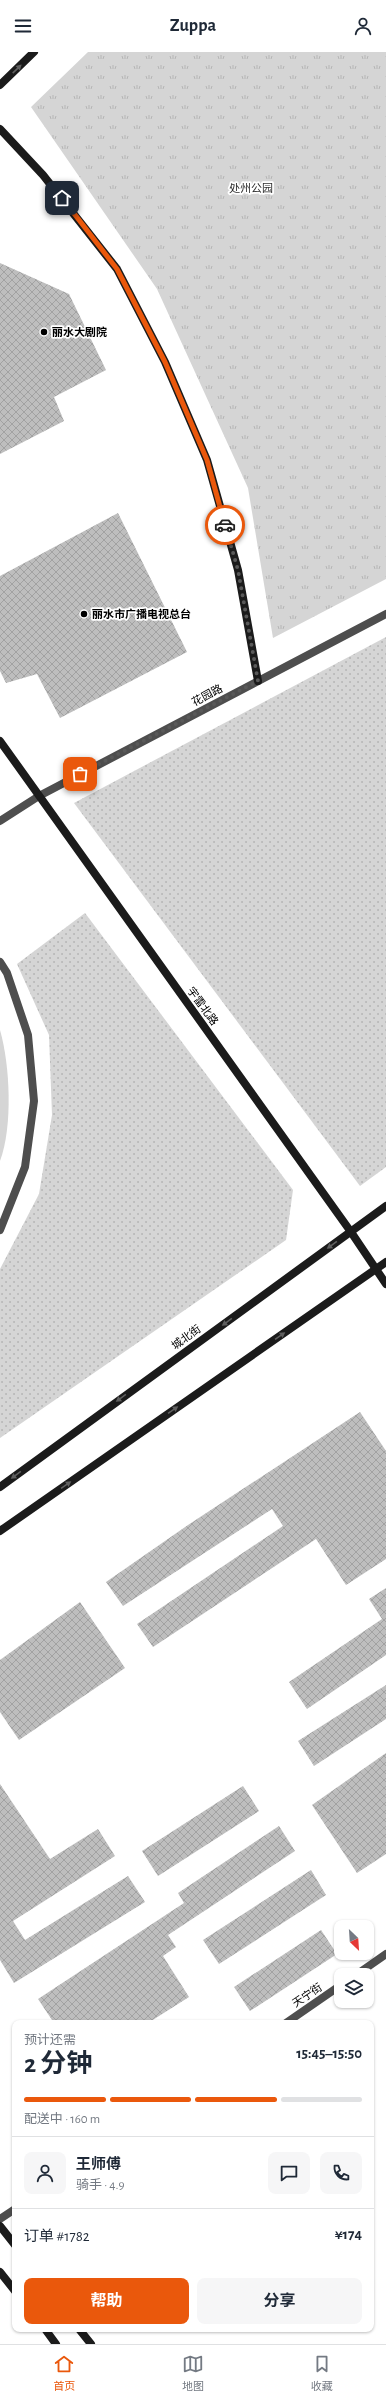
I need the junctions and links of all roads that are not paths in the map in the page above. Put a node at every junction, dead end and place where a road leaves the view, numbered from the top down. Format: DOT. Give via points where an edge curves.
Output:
graph roads {
  1 [pos="34,52"];
  2 [pos="0,85"];
  3 [pos="0,129"];
  4 [pos="386,614"];
  5 [pos="258,681"];
  6 [pos="0,741"];
  7 [pos="39,796"];
  8 [pos="0,821"];
  9 [pos="0,962"];
  10 [pos="386,1206"];
  11 [pos="0,1230"];
  12 [pos="351,1232"];
  13 [pos="386,1262"];
  14 [pos="376,1269"];
  15 [pos="386,1284"];
  16 [pos="0,1487"];
  17 [pos="0,1531"];
  18 [pos="386,1954"];
  19 [pos="366,1968"];
  20 [pos="334,1990"];
  21 [pos="290,2020"];
  22 [pos="12,2211"];
  23 [pos="0,2219"];
  24 [pos="0,2226"];
  25 [pos="12,2241"];
  26 [pos="0,2272"];
  27 [pos="12,2287"];
  28 [pos="46,2332"];
  29 [pos="81,2332"];
  30 [pos="56,2344"];
  31 [pos="90,2344"];
  2 -- 1 [label="street, one-way"];
  3 -- 5 [label="street" via="43,174 117,269 165,362 207,460 238,570"];
  4 -- 5 [label="street, 花园路"];
  5 -- 7 [label="street, 花园路"];
  6 -- 7 [label="street, 宇雷北路"];
  7 -- 8 [label="street, 花园路"];
  7 -- 12 [label="street, 宇雷北路"];
  9 -- 11 [label="street" via="7,973 28,1035 34,1101 25,1167"];
  10 -- 12 [label="street, 城北街"];
  12 -- 14 [label="street, 宇雷北路"];
  12 -- 16 [label="street, 城北街, one-way"];
  13 -- 14 [label="street"];
  14 -- 15 [label="street, 宇雷北路"];
  17 -- 14 [label="street, one-way"];
  18 -- 19 [label="street"];
  20 -- 21 [label="street, 天宁街"];
  22 -- 23 [label="street"];
  24 -- 25 [label="street"];
  26 -- 27 [label="street"];
  28 -- 30 [label="street"];
  29 -- 31 [label="street"];
}
